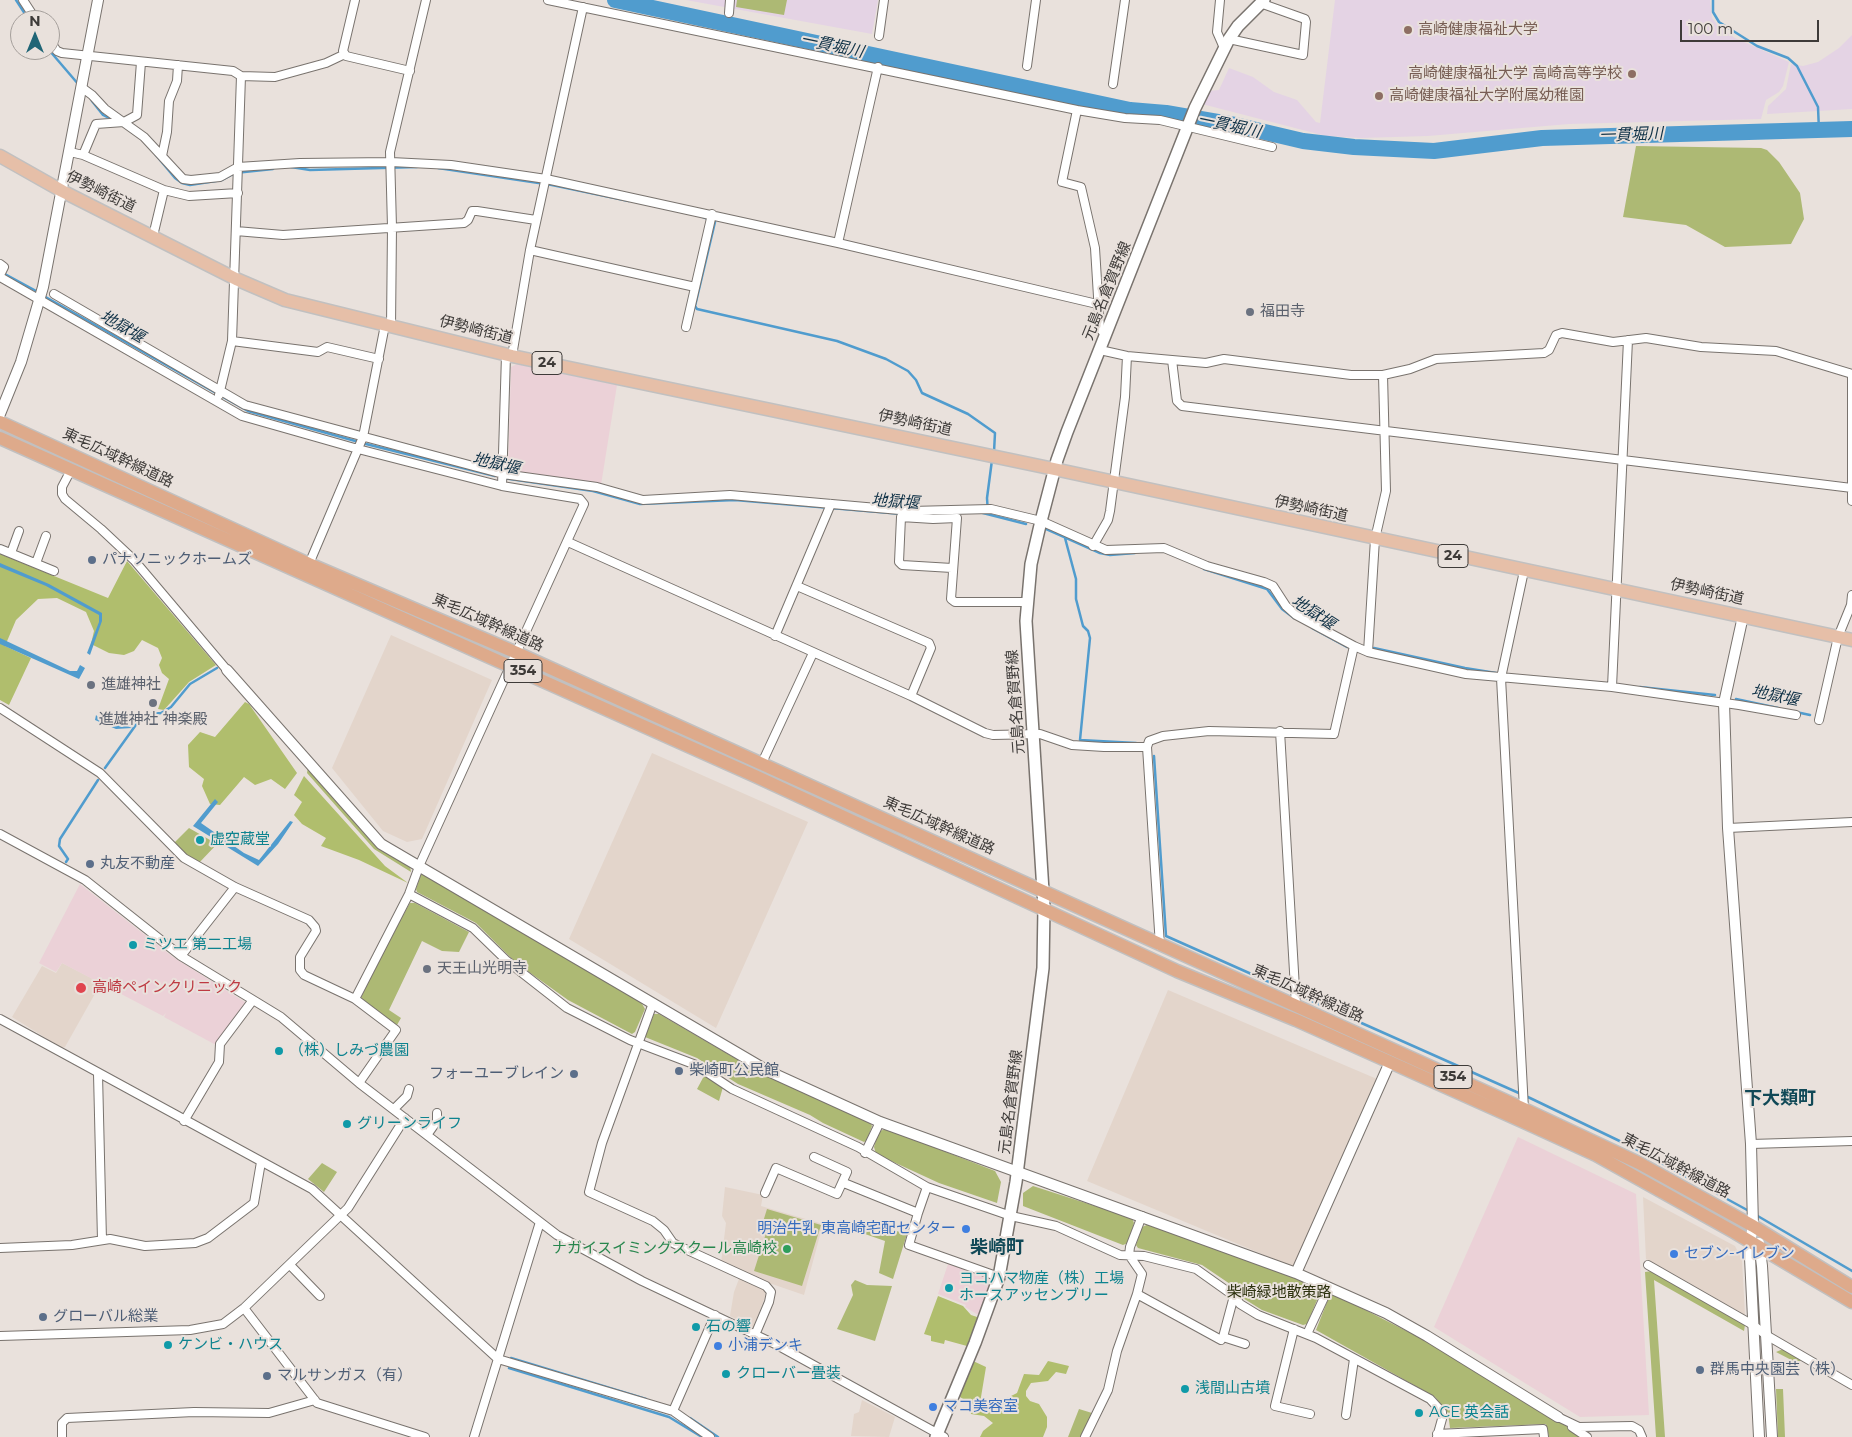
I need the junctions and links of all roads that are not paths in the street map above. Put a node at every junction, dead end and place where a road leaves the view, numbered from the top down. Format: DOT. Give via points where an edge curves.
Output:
graph roads {
  1 [pos="98,0"];
  2 [pos="355,0"];
  3 [pos="426,0"];
  4 [pos="548,0"];
  5 [pos="730,0"];
  6 [pos="884,0"];
  7 [pos="1036,0"];
  8 [pos="1125,0"];
  9 [pos="1220,0"];
  10 [pos="1262,2"];
  11 [pos="583,8"];
  12 [pos="729,13"];
  13 [pos="879,36"];
  14 [pos="1226,43"];
  15 [pos="60,53"];
  16 [pos="345,54"];
  17 [pos="86,55"];
  18 [pos="141,62"];
  19 [pos="178,65"];
  20 [pos="1027,66"];
  21 [pos="878,67"];
  22 [pos="410,71"];
  23 [pos="241,76"];
  24 [pos="1113,84"];
  25 [pos="81,86"];
  26 [pos="1078,110"];
  27 [pos="124,122"];
  28 [pos="1188,127"];
  29 [pos="1272,148"];
  30 [pos="70,152"];
  31 [pos="83,155"];
  32 [pos="0,156"];
  33 [pos="162,156"];
  34 [pos="391,162"];
  35 [pos="240,167"];
  36 [pos="546,179"];
  37 [pos="164,190"];
  38 [pos="62,191"];
  39 [pos="238,192"];
  40 [pos="712,214"];
  41 [pos="536,220"];
  42 [pos="392,227"];
  43 [pos="236,231"];
  44 [pos="153,236"];
  45 [pos="838,243"];
  46 [pos="530,250"];
  47 [pos="0,264"];
  48 [pos="0,276"];
  49 [pos="236,279"];
  50 [pos="695,287"];
  51 [pos="54,294"];
  52 [pos="39,300"];
  53 [pos="1097,304"];
  54 [pos="388,326"];
  55 [pos="686,327"];
  56 [pos="1106,335"];
  57 [pos="1628,340"];
  58 [pos="232,341"];
  59 [pos="1100,350"];
  60 [pos="509,356"];
  61 [pos="1127,356"];
  62 [pos="379,359"];
  63 [pos="1172,360"];
  64 [pos="1852,374"];
  65 [pos="1384,375"];
  66 [pos="221,392"];
  67 [pos="216,402"];
  68 [pos="0,414"];
  69 [pos="0,422"];
  70 [pos="1386,432"];
  71 [pos="363,437"];
  72 [pos="0,438"];
  73 [pos="358,450"];
  74 [pos="1624,460"];
  75 [pos="1054,469"];
  76 [pos="71,470"];
  77 [pos="504,474"];
  78 [pos="1114,483"];
  79 [pos="502,486"];
  80 [pos="1852,488"];
  81 [pos="1852,501"];
  82 [pos="831,504"];
  83 [pos="944,510"];
  84 [pos="945,518"];
  85 [pos="1041,521"];
  86 [pos="19,531"];
  87 [pos="46,536"];
  88 [pos="1376,539"];
  89 [pos="568,542"];
  90 [pos="1093,546"];
  91 [pos="0,549"];
  92 [pos="11,553"];
  93 [pos="36,563"];
  94 [pos="309,564"];
  95 [pos="952,568"];
  96 [pos="54,571"];
  97 [pos="1524,571"];
  98 [pos="797,586"];
  99 [pos="1616,589"];
  100 [pos="1852,595"];
  101 [pos="1027,602"];
  102 [pos="1743,616"];
  103 [pos="775,636"];
  104 [pos="1838,637"];
  105 [pos="1852,640"];
  106 [pos="1354,646"];
  107 [pos="1368,652"];
  108 [pos="517,653"];
  109 [pos="813,653"];
  110 [pos="511,666"];
  111 [pos="227,670"];
  112 [pos="1501,678"];
  113 [pos="1612,688"];
  114 [pos="911,696"];
  115 [pos="1724,703"];
  116 [pos="0,708"];
  117 [pos="1796,715"];
  118 [pos="1820,720"];
  119 [pos="1280,731"];
  120 [pos="1034,734"];
  121 [pos="1147,747"];
  122 [pos="761,765"];
  123 [pos="1852,822"];
  124 [pos="1728,828"];
  125 [pos="0,834"];
  126 [pos="420,864"];
  127 [pos="236,887"];
  128 [pos="1042,890"];
  129 [pos="409,894"];
  130 [pos="1044,907"];
  131 [pos="1160,946"];
  132 [pos="181,956"];
  133 [pos="356,999"];
  134 [pos="253,1000"];
  135 [pos="653,1003"];
  136 [pos="1296,1006"];
  137 [pos="0,1019"];
  138 [pos="638,1041"];
  139 [pos="1390,1062"];
  140 [pos="98,1074"];
  141 [pos="360,1083"];
  142 [pos="409,1089"];
  143 [pos="394,1109"];
  144 [pos="1524,1109"];
  145 [pos="437,1113"];
  146 [pos="405,1118"];
  147 [pos="184,1121"];
  148 [pos="880,1122"];
  149 [pos="427,1135"];
  150 [pos="1852,1140"];
  151 [pos="1751,1144"];
  152 [pos="865,1153"];
  153 [pos="814,1157"];
  154 [pos="261,1162"];
  155 [pos="1017,1174"];
  156 [pos="844,1183"];
  157 [pos="927,1187"];
  158 [pos="765,1193"];
  159 [pos="918,1213"];
  160 [pos="341,1216"];
  161 [pos="1011,1216"];
  162 [pos="1142,1216"];
  163 [pos="540,1222"];
  164 [pos="1753,1226"];
  165 [pos="102,1240"];
  166 [pos="1755,1245"];
  167 [pos="0,1248"];
  168 [pos="1129,1255"];
  169 [pos="290,1265"];
  170 [pos="1648,1265"];
  171 [pos="1296,1273"];
  172 [pos="999,1277"];
  173 [pos="1852,1286"];
  174 [pos="1329,1287"];
  175 [pos="1137,1294"];
  176 [pos="320,1296"];
  177 [pos="1234,1296"];
  178 [pos="1852,1302"];
  179 [pos="244,1308"];
  180 [pos="715,1315"];
  181 [pos="1753,1324"];
  182 [pos="1294,1329"];
  183 [pos="1307,1334"];
  184 [pos="755,1335"];
  185 [pos="1766,1335"];
  186 [pos="0,1336"];
  187 [pos="1221,1340"];
  188 [pos="1245,1344"];
  189 [pos="498,1359"];
  190 [pos="1354,1359"];
  191 [pos="1852,1385"];
  192 [pos="315,1400"];
  193 [pos="673,1411"];
  194 [pos="1310,1414"];
  195 [pos="1346,1415"];
  196 [pos="1558,1417"];
  197 [pos="939,1436"];
  198 [pos="1437,1436"];
  199 [pos="62,1437"];
  200 [pos="425,1437"];
  201 [pos="474,1437"];
  202 [pos="710,1437"];
  203 [pos="1085,1437"];
  204 [pos="1544,1437"];
  205 [pos="1588,1437"];
  206 [pos="1642,1437"];
  207 [pos="1759,1437"];
  208 [pos="1772,1437"];
  1 -- 17 [label="street"];
  2 -- 16 [label="street"];
  3 -- 22 [label="street"];
  4 -- 11 [label="street"];
  5 -- 12 [label="street"];
  6 -- 13 [label="street"];
  7 -- 20 [label="street"];
  8 -- 24 [label="street"];
  9 -- 14 [label="street" via="1217,32"];
  10 -- 14 [label="main road, 元島名倉賀野線"];
  10 -- 14 [label="street" via="1304,19 1303,55"];
  11 -- 21 [label="street"];
  11 -- 36 [label="street"];
  14 -- 28 [label="main road, 元島名倉賀野線"];
  15 -- 17 [label="street"];
  16 -- 22 [label="street"];
  16 -- 23 [label="street" via="326,63 275,77"];
  17 -- 18 [label="street"];
  17 -- 25 [label="street"];
  18 -- 19 [label="street"];
  18 -- 27 [label="street" via="137,115"];
  19 -- 23 [label="street" via="233,71"];
  19 -- 33 [label="street"];
  21 -- 26 [label="street"];
  21 -- 45 [label="street"];
  22 -- 34 [label="street" via="390,152"];
  23 -- 35 [label="street"];
  25 -- 27 [label="street" via="104,110"];
  25 -- 30 [label="street"];
  26 -- 28 [label="street" via="1160,120"];
  26 -- 53 [label="street" via="1062,182 1081,187 1095,248"];
  27 -- 31 [label="street" via="96,124"];
  27 -- 33 [label="street"];
  28 -- 29 [label="street"];
  28 -- 56 [label="main road, 元島名倉賀野線"];
  30 -- 31 [label="street"];
  30 -- 38 [label="street"];
  31 -- 37 [label="street"];
  32 -- 38 [label="main road, 伊勢崎街道 / 24"];
  33 -- 35 [label="street" via="177,174 191,180 220,177"];
  34 -- 35 [label="street"];
  34 -- 36 [label="street" via="451,165"];
  34 -- 42 [label="street"];
  35 -- 39 [label="street"];
  36 -- 40 [label="street"];
  36 -- 41 [label="street"];
  37 -- 39 [label="street" via="190,196"];
  37 -- 44 [label="street"];
  38 -- 44 [label="main road, 伊勢崎街道 / 24"];
  38 -- 52 [label="street"];
  39 -- 43 [label="street"];
  40 -- 45 [label="street"];
  40 -- 50 [label="street"];
  41 -- 42 [label="street" via="472,211 464,223"];
  41 -- 46 [label="street"];
  42 -- 43 [label="street" via="283,234"];
  42 -- 54 [label="street"];
  43 -- 49 [label="street"];
  44 -- 49 [label="main road, 伊勢崎街道 / 24"];
  45 -- 53 [label="street"];
  46 -- 50 [label="street"];
  46 -- 60 [label="street"];
  47 -- 48 [label="street" via="4,267"];
  48 -- 52 [label="street"];
  49 -- 54 [label="main road, 伊勢崎街道 / 24" via="285,300"];
  49 -- 58 [label="street"];
  50 -- 55 [label="street"];
  51 -- 66 [label="street"];
  52 -- 67 [label="street"];
  52 -- 68 [label="street" via="21,362"];
  53 -- 56 [label="street" via="1100,329"];
  54 -- 60 [label="main road, 伊勢崎街道 / 24"];
  54 -- 62 [label="street"];
  56 -- 59 [label="main road, 元島名倉賀野線"];
  57 -- 64 [label="street" via="1646,338 1701,347 1776,351"];
  57 -- 65 [label="street" via="1612,342 1562,333 1556,335 1544,353 1436,359"];
  57 -- 74 [label="street"];
  58 -- 62 [label="street" via="318,352 327,346"];
  58 -- 66 [label="street"];
  59 -- 61 [label="street"];
  59 -- 75 [label="main road, 元島名倉賀野線"];
  60 -- 75 [label="main road, 伊勢崎街道 / 24"];
  60 -- 77 [label="street"];
  61 -- 63 [label="street"];
  61 -- 78 [label="street"];
  62 -- 71 [label="street"];
  63 -- 65 [label="street" via="1206,363 1224,359 1351,375"];
  63 -- 70 [label="street" via="1177,401 1182,406"];
  64 -- 80 [label="street"];
  65 -- 70 [label="street"];
  66 -- 67 [label="street"];
  66 -- 71 [label="street" via="254,408"];
  67 -- 73 [label="street" via="251,420"];
  69 -- 94 [label="highway, 東毛広域幹線道路 / 354"];
  70 -- 74 [label="street"];
  70 -- 88 [label="street" via="1386,490"];
  71 -- 73 [label="street"];
  71 -- 77 [label="street"];
  72 -- 76 [label="highway, 東毛広域幹線道路 / 354"];
  73 -- 79 [label="street"];
  73 -- 94 [label="street"];
  74 -- 80 [label="street"];
  74 -- 99 [label="street"];
  75 -- 78 [label="main road, 伊勢崎街道 / 24"];
  75 -- 85 [label="main road, 元島名倉賀野線"];
  76 -- 110 [label="highway, 東毛広域幹線道路 / 354"];
  76 -- 111 [label="street" via="62,487 65,499 134,560"];
  77 -- 79 [label="street"];
  77 -- 82 [label="street" via="597,487 643,500 730,495"];
  78 -- 88 [label="main road, 伊勢崎街道 / 24"];
  78 -- 90 [label="street" via="1108,520"];
  79 -- 89 [label="street" via="580,499 584,504"];
  80 -- 81 [label="street"];
  82 -- 83 [label="street" via="912,511"];
  82 -- 98 [label="street"];
  83 -- 84 [label="street"];
  83 -- 85 [label="street" via="991,509"];
  84 -- 95 [label="street" via="957,518"];
  84 -- 95 [label="street" via="902,517 899,562 902,565"];
  85 -- 90 [label="street"];
  85 -- 101 [label="main road, 元島名倉賀野線" via="1031,564"];
  86 -- 92 [label="street"];
  87 -- 93 [label="street"];
  88 -- 97 [label="main road, 伊勢崎街道 / 24"];
  88 -- 107 [label="street"];
  89 -- 103 [label="street"];
  89 -- 108 [label="street"];
  90 -- 106 [label="street" via="1106,550 1164,548 1207,566 1264,582 1273,586 1296,615"];
  91 -- 92 [label="street"];
  92 -- 93 [label="street"];
  93 -- 96 [label="street"];
  94 -- 108 [label="highway, 東毛広域幹線道路 / 354"];
  95 -- 101 [label="street" via="951,599 955,602"];
  97 -- 99 [label="main road, 伊勢崎街道 / 24"];
  97 -- 112 [label="street"];
  98 -- 103 [label="street"];
  98 -- 114 [label="street" via="929,644 931,648"];
  99 -- 102 [label="main road, 伊勢崎街道 / 24"];
  99 -- 113 [label="street"];
  100 -- 104 [label="street"];
  101 -- 120 [label="main road, 元島名倉賀野線"];
  102 -- 104 [label="main road, 伊勢崎街道 / 24"];
  102 -- 115 [label="street"];
  103 -- 109 [label="street"];
  104 -- 105 [label="main road, 伊勢崎街道 / 24"];
  104 -- 118 [label="street"];
  106 -- 107 [label="street"];
  106 -- 119 [label="street" via="1334,734"];
  107 -- 112 [label="street" via="1466,674"];
  108 -- 110 [label="street"];
  108 -- 122 [label="highway, 東毛広域幹線道路 / 354"];
  109 -- 114 [label="street"];
  109 -- 122 [label="street"];
  110 -- 126 [label="street"];
  110 -- 130 [label="highway, 東毛広域幹線道路 / 354"];
  111 -- 126 [label="street" via="381,844"];
  112 -- 113 [label="street"];
  112 -- 144 [label="street"];
  113 -- 115 [label="street"];
  114 -- 120 [label="street" via="984,733"];
  115 -- 117 [label="street"];
  115 -- 124 [label="street"];
  116 -- 127 [label="street" via="100,773 184,858"];
  119 -- 121 [label="street" via="1181,732 1149,740"];
  119 -- 136 [label="street"];
  120 -- 121 [label="street" via="1072,745"];
  120 -- 128 [label="main road, 元島名倉賀野線"];
  121 -- 131 [label="street"];
  122 -- 128 [label="highway, 東毛広域幹線道路 / 354"];
  123 -- 124 [label="street"];
  124 -- 151 [label="street"];
  125 -- 132 [label="street" via="85,880"];
  126 -- 129 [label="street"];
  126 -- 135 [label="street"];
  127 -- 132 [label="street"];
  127 -- 133 [label="street" via="313,923 316,931 300,957 300,970"];
  128 -- 130 [label="main road, 元島名倉賀野線"];
  128 -- 131 [label="highway, 東毛広域幹線道路 / 354"];
  129 -- 133 [label="street"];
  129 -- 138 [label="street" via="473,928 507,961 567,1008"];
  130 -- 139 [label="highway, 東毛広域幹線道路 / 354" via="1177,970"];
  130 -- 155 [label="main road, 元島名倉賀野線" via="1043,968"];
  131 -- 136 [label="highway, 東毛広域幹線道路 / 354"];
  132 -- 134 [label="street"];
  133 -- 141 [label="street" via="396,1030"];
  134 -- 141 [label="street" via="281,1017"];
  134 -- 147 [label="street" via="220,1044 219,1062"];
  135 -- 138 [label="street"];
  135 -- 148 [label="street" via="768,1070"];
  136 -- 144 [label="highway, 東毛広域幹線道路 / 354"];
  137 -- 140 [label="street"];
  138 -- 152 [label="street" via="696,1065 732,1089"];
  138 -- 184 [label="street" via="602,1143 589,1192 653,1221 673,1243 766,1286 771,1292 770,1302"];
  139 -- 166 [label="highway, 東毛広域幹線道路 / 354" via="1596,1155"];
  139 -- 171 [label="street"];
  140 -- 147 [label="street"];
  140 -- 165 [label="street"];
  141 -- 143 [label="street"];
  142 -- 143 [label="street" via="407,1096"];
  143 -- 146 [label="street"];
  144 -- 164 [label="highway, 東毛広域幹線道路 / 354" via="1640,1163"];
  145 -- 149 [label="street" via="437,1121"];
  146 -- 149 [label="street"];
  146 -- 160 [label="street"];
  147 -- 154 [label="street"];
  148 -- 152 [label="street"];
  148 -- 155 [label="street"];
  149 -- 163 [label="street"];
  150 -- 151 [label="street"];
  151 -- 164 [label="street"];
  152 -- 157 [label="street"];
  153 -- 156 [label="street" via="847,1172"];
  154 -- 160 [label="street" via="312,1189"];
  154 -- 165 [label="street" via="254,1203 208,1238 195,1243 145,1246"];
  155 -- 161 [label="main road, 元島名倉賀野線"];
  155 -- 162 [label="street"];
  156 -- 158 [label="street" via="837,1194 776,1168"];
  156 -- 159 [label="street"];
  157 -- 159 [label="street"];
  157 -- 161 [label="street"];
  159 -- 172 [label="street" via="909,1245"];
  160 -- 169 [label="street"];
  160 -- 189 [label="street"];
  161 -- 168 [label="street" via="1056,1226 1113,1252"];
  161 -- 172 [label="main road, 元島名倉賀野線"];
  162 -- 168 [label="street"];
  162 -- 171 [label="street"];
  163 -- 180 [label="street" via="557,1235 625,1272"];
  163 -- 189 [label="street"];
  164 -- 166 [label="street"];
  164 -- 173 [label="highway, 東毛広域幹線道路 / 354"];
  165 -- 167 [label="street" via="72,1245"];
  166 -- 178 [label="highway, 東毛広域幹線道路 / 354"];
  166 -- 181 [label="street"];
  166 -- 185 [label="street"];
  168 -- 175 [label="street" via="1142,1274"];
  168 -- 177 [label="street" via="1196,1270"];
  169 -- 176 [label="street"];
  169 -- 179 [label="street"];
  170 -- 181 [label="street"];
  171 -- 174 [label="street"];
  172 -- 197 [label="main road, 元島名倉賀野線"];
  174 -- 183 [label="street"];
  174 -- 196 [label="street" via="1427,1336"];
  175 -- 187 [label="street"];
  175 -- 203 [label="street" via="1116,1351 1108,1390"];
  177 -- 182 [label="street" via="1240,1304 1258,1315"];
  177 -- 188 [label="street" via="1223,1337"];
  179 -- 186 [label="street" via="223,1324 190,1330"];
  179 -- 192 [label="street"];
  180 -- 184 [label="street"];
  180 -- 193 [label="street"];
  181 -- 185 [label="street"];
  181 -- 207 [label="street"];
  182 -- 183 [label="street"];
  182 -- 194 [label="street" via="1274,1406"];
  183 -- 190 [label="street"];
  184 -- 197 [label="street"];
  185 -- 191 [label="street"];
  185 -- 208 [label="street"];
  189 -- 193 [label="street"];
  189 -- 201 [label="street"];
  190 -- 195 [label="street"];
  190 -- 198 [label="street" via="1437,1405 1442,1412"];
  192 -- 199 [label="street" via="269,1413 194,1412 67,1418 62,1423"];
  192 -- 200 [label="street"];
  193 -- 202 [label="street"];
  196 -- 205 [label="street"];
  196 -- 206 [label="street" via="1579,1426 1632,1426"];
  198 -- 204 [label="street" via="1543,1429"];
}
